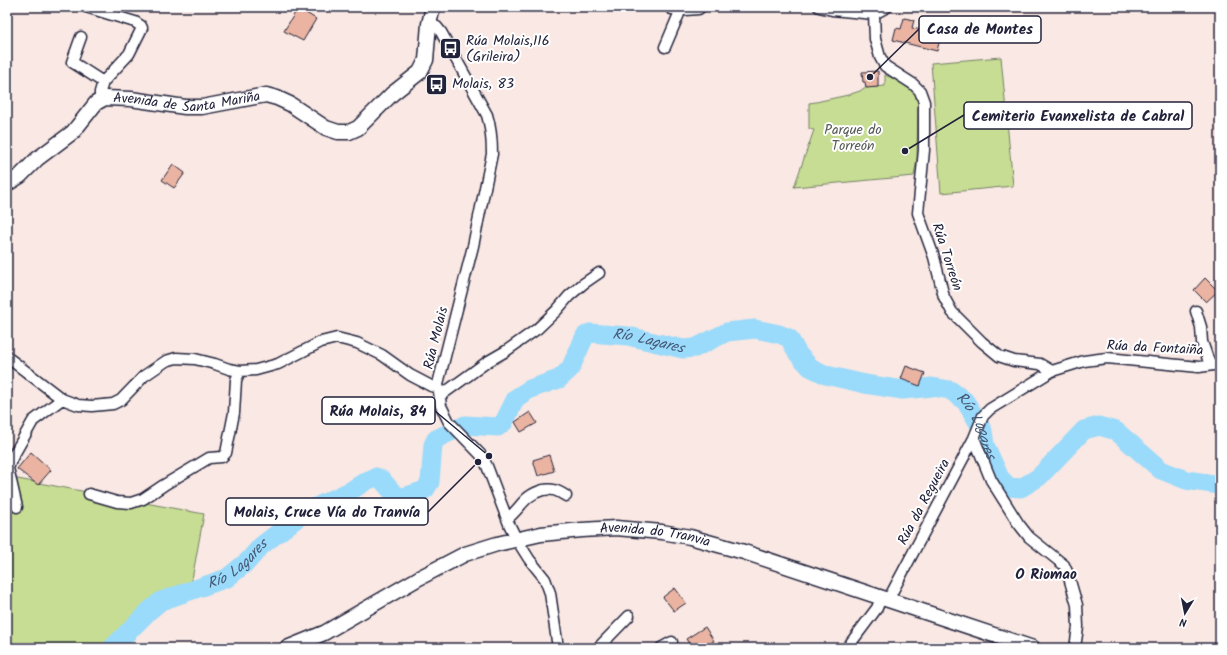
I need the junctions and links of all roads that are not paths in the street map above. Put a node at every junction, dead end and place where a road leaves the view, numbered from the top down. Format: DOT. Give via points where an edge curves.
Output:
graph roads {
  1 [pos="86,7"];
  2 [pos="433,7"];
  3 [pos="676,7"];
  4 [pos="698,7"];
  5 [pos="819,7"];
  6 [pos="888,7"];
  7 [pos="874,14"];
  8 [pos="430,24"];
  9 [pos="81,37"];
  10 [pos="665,47"];
  11 [pos="103,82"];
  12 [pos="100,101"];
  13 [pos="7,184"];
  14 [pos="599,273"];
  15 [pos="1196,311"];
  16 [pos="7,357"];
  17 [pos="1215,365"];
  18 [pos="240,371"];
  19 [pos="1052,371"];
  20 [pos="439,392"];
  21 [pos="62,399"];
  22 [pos="984,416"];
  23 [pos="974,438"];
  24 [pos="89,494"];
  25 [pos="566,496"];
  26 [pos="17,507"];
  27 [pos="507,519"];
  28 [pos="517,540"];
  29 [pos="884,599"];
  30 [pos="629,616"];
  31 [pos="672,642"];
  32 [pos="287,648"];
  33 [pos="558,648"];
  34 [pos="598,648"];
  35 [pos="661,648"];
  36 [pos="847,648"];
  37 [pos="1033,648"];
  38 [pos="1075,648"];
  1 -- 11 [label="street" via="135,22 142,28 129,54"];
  2 -- 8 [label="main road, Avenida de Santa Mariña"];
  3 -- 4 [label="main road"];
  3 -- 10 [label="street" via="678,14"];
  5 -- 7 [label="street"];
  6 -- 7 [label="street"];
  7 -- 19 [label="street, Rúa Torreón" via="875,39 885,66 913,84 920,91 924,102 924,150 918,213 934,257 944,297 952,312 999,356 1014,362 1040,364"];
  8 -- 12 [label="main road, Avenida de Santa Mariña" via="426,60 420,72 392,94 358,128 349,132 326,128 290,104 266,95 185,108 118,98 105,98"];
  8 -- 20 [label="street, Rúa Molais" via="441,32 487,115 492,139 492,154 473,246 438,384"];
  9 -- 11 [label="street" via="72,62"];
  11 -- 12 [label="street"];
  12 -- 13 [label="main road, Avenida de Santa Mariña" via="73,132"];
  14 -- 20 [label="street" via="569,296 537,329"];
  15 -- 17 [label="street" via="1202,342"];
  16 -- 21 [label="street"];
  17 -- 19 [label="street, Rúa da Fontaiña" via="1199,367 1107,358 1084,361"];
  18 -- 20 [label="street" via="278,364 321,342 337,338 357,343 382,355"];
  18 -- 21 [label="street" via="195,359 176,358 166,361 144,376 121,400 113,404 92,406"];
  18 -- 24 [label="street" via="236,380 234,413 226,454 222,457 209,458 143,500 131,503 117,502"];
  19 -- 22 [label="street, Rúa da Fontaiña" via="990,409"];
  20 -- 27 [label="street, Rúa Molais" via="441,406 449,422 481,455 487,466"];
  21 -- 26 [label="street" via="33,421 12,458 8,468"];
  22 -- 23 [label="street, Rúa da Regueira"];
  23 -- 29 [label="street, Rúa da Regueira"];
  23 -- 38 [label="street" via="991,480 1018,524 1029,537 1064,565 1077,612"];
  25 -- 27 [label="street" via="554,490 535,492"];
  27 -- 28 [label="street, Rúa Molais"];
  28 -- 29 [label="main road, Avenida do Tranvia" via="541,534 616,528 662,532 744,552"];
  28 -- 32 [label="main road, Avenida do Tranvia" via="465,554 324,633"];
  28 -- 33 [label="street, Rúa Molais" via="528,559 545,579 550,593"];
  29 -- 36 [label="street, Rúa da Regueira"];
  29 -- 37 [label="main road, Avenida do Tranvia"];
  30 -- 34 [label="street"];
  31 -- 35 [label="street"];
}
